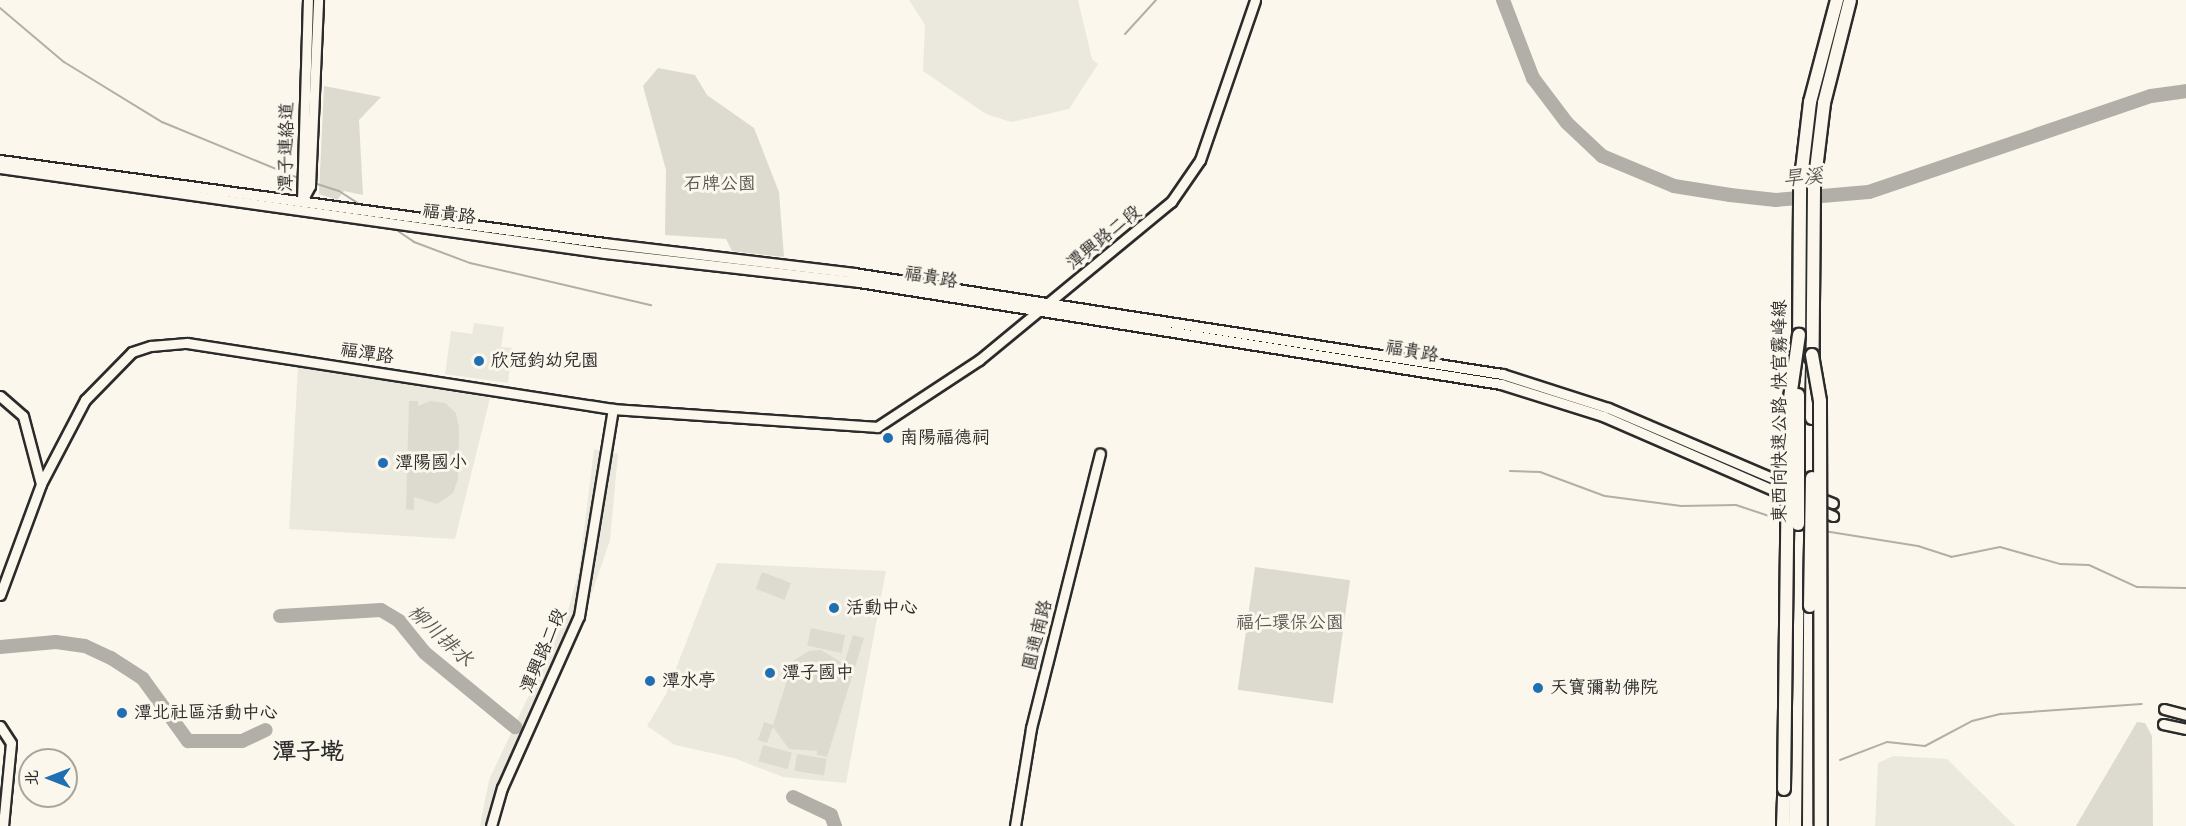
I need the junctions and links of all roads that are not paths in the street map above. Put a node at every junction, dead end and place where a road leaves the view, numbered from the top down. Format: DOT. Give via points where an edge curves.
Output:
graph roads {
  1 [pos="308,0"];
  2 [pos="318,0"];
  3 [pos="1256,0"];
  4 [pos="1837,0"];
  5 [pos="1850,0"];
  6 [pos="0,160"];
  7 [pos="0,168"];
  8 [pos="302,201"];
  9 [pos="1050,303"];
  10 [pos="1039,313"];
  11 [pos="1799,335"];
  12 [pos="1812,355"];
  13 [pos="0,396"];
  14 [pos="613,410"];
  15 [pos="877,427"];
  16 [pos="1100,454"];
  17 [pos="41,484"];
  18 [pos="1833,503"];
  19 [pos="1833,516"];
  20 [pos="0,595"];
  21 [pos="2164,710"];
  22 [pos="2186,715"];
  23 [pos="2163,724"];
  24 [pos="0,726"];
  25 [pos="2186,729"];
  26 [pos="3,826"];
  27 [pos="491,826"];
  28 [pos="1015,826"];
  29 [pos="1783,826"];
  30 [pos="1795,826"];
  31 [pos="1809,826"];
  32 [pos="1821,826"];
  1 -- 8 [label="street, 潭子連絡道"];
  2 -- 8 [label="street, 潭子連絡道" via="310,186"];
  3 -- 9 [label="street, 潭興路二段" via="1191,177 1161,213"];
  4 -- 11 [label="highway, 東西向快速公路 快官霧峰線" via="1810,102 1801,176"];
  5 -- 12 [label="highway, 東西向快速公路 快官霧峰線" via="1824,103 1814,186"];
  6 -- 8 [label="street, 福貴路"];
  7 -- 10 [label="street, 福貴路" via="594,252 860,282"];
  8 -- 9 [label="street, 福貴路" via="843,271"];
  9 -- 10 [label="street, 潭興路二段"];
  9 -- 18 [label="street, 福貴路" via="1531,380"];
  10 -- 15 [label="street, 潭興路二段" via="927,397"];
  10 -- 19 [label="street, 福貴路" via="1338,356 1532,390"];
  11 -- 29 [label="highway, bridge" via="1789,405"];
  11 -- 30 [label="highway, 東西向快速公路 快官霧峰線, bridge"];
  12 -- 31 [label="highway, 東西向快速公路 快官霧峰線, bridge"];
  12 -- 32 [label="highway, bridge" via="1820,401"];
  13 -- 17 [label="street" via="22,416"];
  14 -- 15 [label="street, 福潭路"];
  14 -- 17 [label="street, 福潭路" via="187,343 151,346 132,352 100,382"];
  14 -- 27 [label="street, 潭興路二段" via="579,616 502,788"];
  16 -- 28 [label="street, 圓通南路" via="1031,728"];
  17 -- 20 [label="street, 福潭路"];
  21 -- 22 [label="street"];
  23 -- 25 [label="street"];
  24 -- 26 [label="street" via="11,743"];
}
